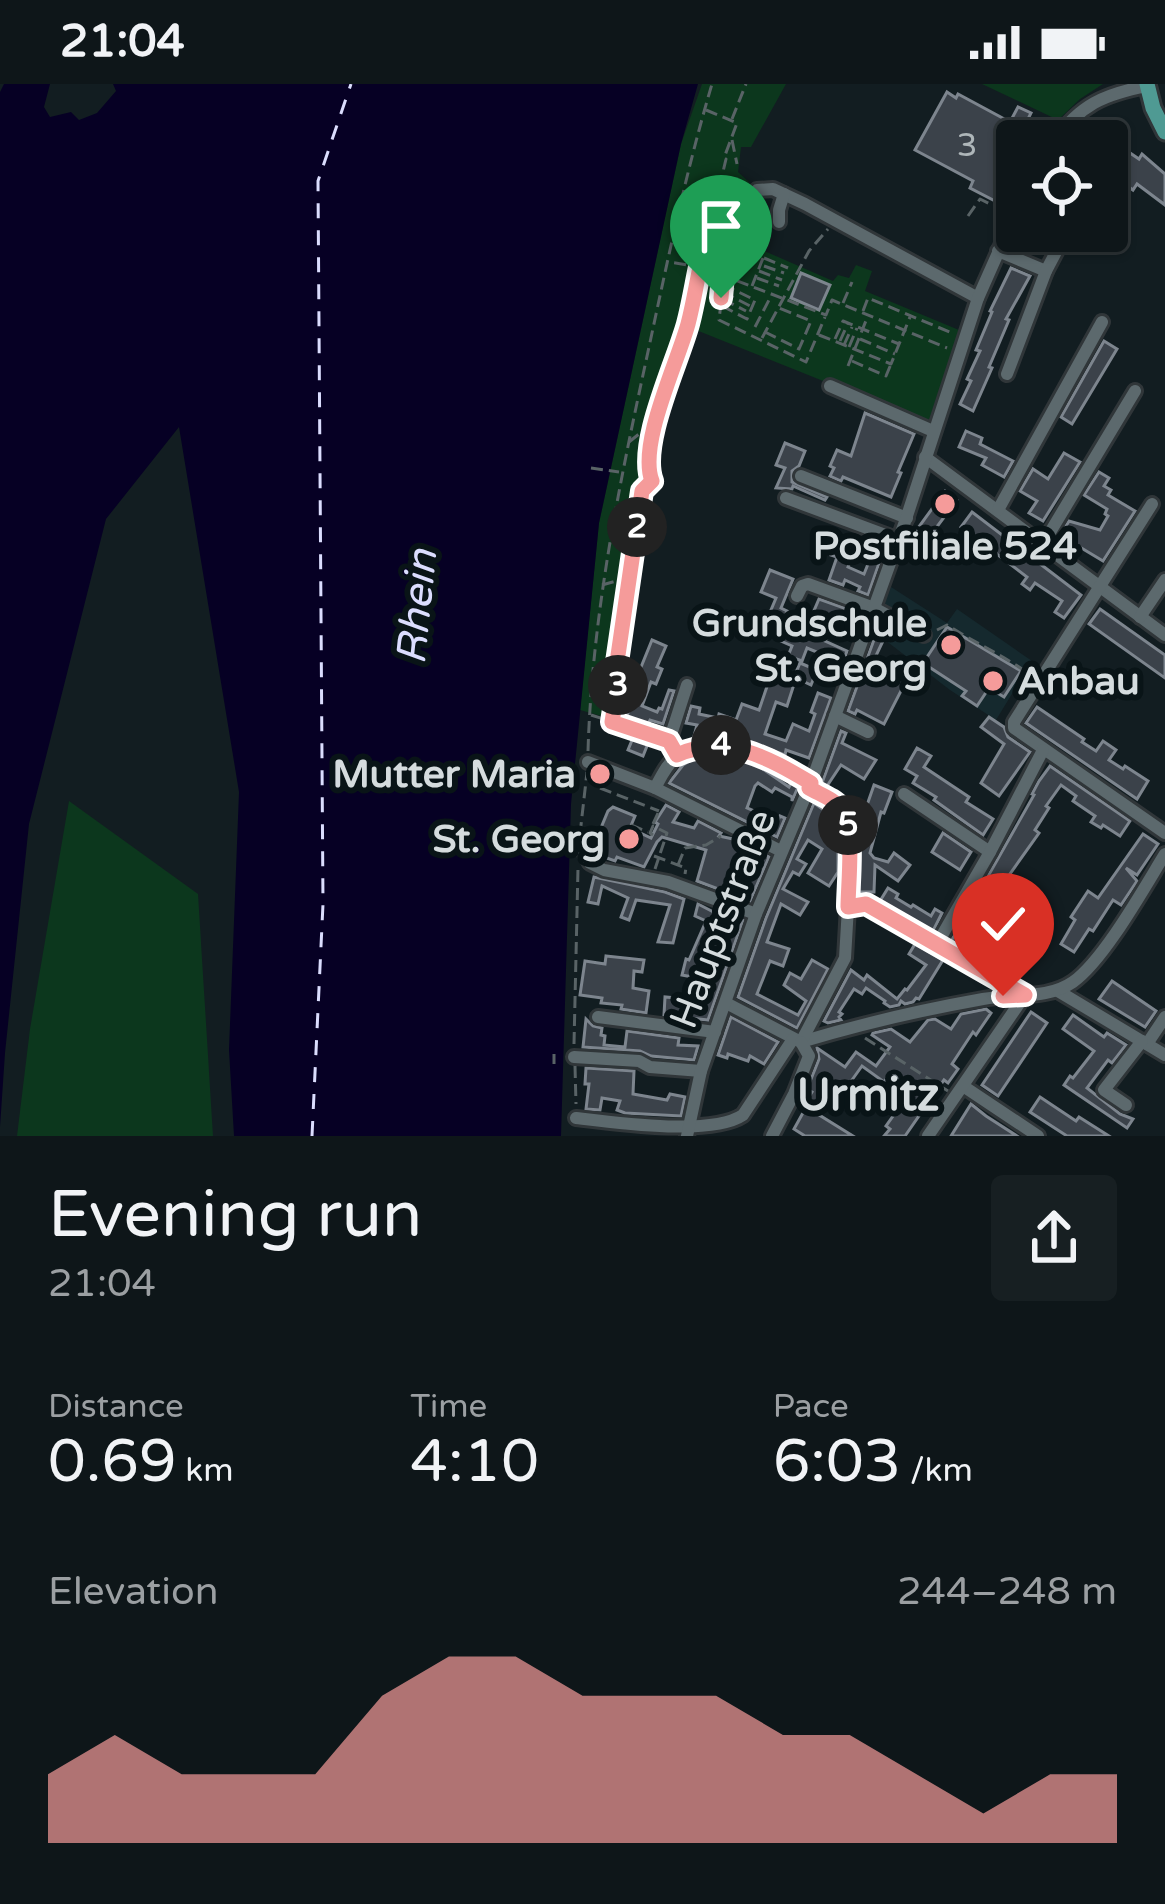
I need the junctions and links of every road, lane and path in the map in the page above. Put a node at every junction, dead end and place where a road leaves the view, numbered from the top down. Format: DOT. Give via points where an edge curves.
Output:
graph roads {
  1 [pos="712,84"];
  2 [pos="746,84"];
  3 [pos="1147,85"];
  4 [pos="704,109"];
  5 [pos="731,120"];
  6 [pos="1072,120"];
  7 [pos="1165,132"];
  8 [pos="731,138"];
  9 [pos="726,159"];
  10 [pos="757,190"];
  11 [pos="784,194"];
  12 [pos="680,204"];
  13 [pos="996,207"];
  14 [pos="703,209"];
  15 [pos="968,216"];
  16 [pos="835,220"];
  17 [pos="779,222"];
  18 [pos="998,252"];
  19 [pos="1000,252"];
  20 [pos="1056,252"];
  21 [pos="763,258"];
  22 [pos="667,261"];
  23 [pos="700,267"];
  24 [pos="758,271"];
  25 [pos="1046,271"];
  26 [pos="723,275"];
  27 [pos="783,277"];
  28 [pos="852,282"];
  29 [pos="722,284"];
  30 [pos="752,286"];
  31 [pos="772,294"];
  32 [pos="722,295"];
  33 [pos="782,298"];
  34 [pos="978,298"];
  35 [pos="824,299"];
  36 [pos="832,300"];
  37 [pos="843,304"];
  38 [pos="721,306"];
  39 [pos="778,307"];
  40 [pos="751,310"];
  41 [pos="816,311"];
  42 [pos="866,314"];
  43 [pos="826,315"];
  44 [pos="911,316"];
  45 [pos="811,321"];
  46 [pos="1102,322"];
  47 [pos="855,326"];
  48 [pos="754,327"];
  49 [pos="905,331"];
  50 [pos="765,332"];
  51 [pos="818,334"];
  52 [pos="956,334"];
  53 [pos="859,339"];
  54 [pos="761,340"];
  55 [pos="899,344"];
  56 [pos="844,345"];
  57 [pos="952,350"];
  58 [pos="895,354"];
  59 [pos="891,364"];
  60 [pos="1007,374"];
  61 [pos="830,386"];
  62 [pos="1135,391"];
  63 [pos="656,420"];
  64 [pos="933,430"];
  65 [pos="628,443"];
  66 [pos="926,458"];
  67 [pos="591,468"];
  68 [pos="621,472"];
  69 [pos="801,476"];
  70 [pos="787,498"];
  71 [pos="1152,504"];
  72 [pos="998,510"];
  73 [pos="907,518"];
  74 [pos="899,540"];
  75 [pos="1043,544"];
  76 [pos="629,578"];
  77 [pos="1165,580"];
  78 [pos="602,585"];
  79 [pos="1100,586"];
  80 [pos="797,596"];
  81 [pos="874,608"];
  82 [pos="1140,617"];
  83 [pos="924,635"];
  84 [pos="1165,635"];
  85 [pos="687,685"];
  86 [pos="1037,686"];
  87 [pos="589,715"];
  88 [pos="835,716"];
  89 [pos="612,722"];
  90 [pos="868,732"];
  91 [pos="669,741"];
  92 [pos="1043,750"];
  93 [pos="677,755"];
  94 [pos="588,762"];
  95 [pos="633,785"];
  96 [pos="810,785"];
  97 [pos="600,788"];
  98 [pos="655,788"];
  99 [pos="904,794"];
  100 [pos="627,799"];
  101 [pos="624,806"];
  102 [pos="632,825"];
  103 [pos="728,825"];
  104 [pos="653,826"];
  105 [pos="1165,832"];
  106 [pos="579,843"];
  107 [pos="781,851"];
  108 [pos="990,852"];
  109 [pos="1165,854"];
  110 [pos="678,865"];
  111 [pos="681,887"];
  112 [pos="848,907"];
  113 [pos="756,914"];
  114 [pos="937,944"];
  115 [pos="1058,991"];
  116 [pos="1025,995"];
  117 [pos="726,1003"];
  118 [pos="573,1013"];
  119 [pos="598,1017"];
  120 [pos="1165,1017"];
  121 [pos="848,1028"];
  122 [pos="715,1032"];
  123 [pos="797,1041"];
  124 [pos="1144,1042"];
  125 [pos="554,1054"];
  126 [pos="1165,1055"];
  127 [pos="574,1057"];
  128 [pos="554,1064"];
  129 [pos="708,1066"];
  130 [pos="960,1091"];
  131 [pos="1126,1105"];
  132 [pos="576,1118"];
  133 [pos="688,1134"];
  134 [pos="772,1136"];
  135 [pos="928,1136"];
  136 [pos="1038,1136"];
  1 -- 4 [label="path"];
  2 -- 5 [label="path"];
  3 -- 6 [label="street" via="1112,92"];
  3 -- 7 [label="main road"];
  4 -- 5 [label="path"];
  4 -- 12 [label="path"];
  5 -- 8 [label="path"];
  8 -- 9 [label="path"];
  8 -- 9 [label="path" via="737,164"];
  9 -- 14 [label="path"];
  10 -- 11 [label="street"];
  11 -- 16 [label="street"];
  11 -- 17 [label="street"];
  12 -- 14 [label="path"];
  12 -- 22 [label="path"];
  13 -- 15 [label="path" via="980,199"];
  14 -- 23 [label="path" via="692,259"];
  16 -- 33 [label="path"];
  16 -- 34 [label="street"];
  18 -- 34 [label="street, Hauptstraße"];
  19 -- 25 [label="street"];
  20 -- 25 [label="street"];
  21 -- 24 [label="path"];
  21 -- 26 [label="path" via="728,244"];
  21 -- 27 [label="path"];
  22 -- 23 [label="path"];
  22 -- 65 [label="path"];
  23 -- 26 [label="path"];
  23 -- 63 [label="path"];
  24 -- 27 [label="path"];
  24 -- 27 [label="path"];
  24 -- 30 [label="path"];
  25 -- 60 [label="street"];
  26 -- 29 [label="path"];
  26 -- 30 [label="path"];
  28 -- 37 [label="path"];
  29 -- 32 [label="path"];
  29 -- 40 [label="path" via="755,300"];
  30 -- 31 [label="path"];
  31 -- 33 [label="path"];
  31 -- 48 [label="path"];
  32 -- 38 [label="path"];
  32 -- 40 [label="path"];
  33 -- 39 [label="path"];
  33 -- 41 [label="path"];
  34 -- 64 [label="street, Hauptstraße"];
  35 -- 36 [label="path"];
  36 -- 37 [label="path"];
  36 -- 43 [label="path"];
  37 -- 42 [label="path"];
  38 -- 40 [label="path" via="747,319"];
  38 -- 54 [label="path" via="719,320"];
  39 -- 45 [label="path"];
  39 -- 50 [label="path"];
  41 -- 43 [label="path"];
  41 -- 45 [label="path"];
  42 -- 44 [label="path" via="868,298"];
  42 -- 47 [label="path"];
  42 -- 49 [label="path"];
  43 -- 51 [label="path"];
  44 -- 49 [label="path"];
  44 -- 52 [label="path"];
  45 -- 50 [label="path" via="799,349"];
  46 -- 72 [label="street"];
  47 -- 53 [label="path"];
  47 -- 55 [label="path"];
  47 -- 56 [label="path"];
  47 -- 56 [label="path" via="843,321"];
  49 -- 55 [label="path"];
  49 -- 57 [label="path"];
  50 -- 54 [label="path"];
  51 -- 54 [label="path" via="806,362"];
  51 -- 56 [label="path"];
  53 -- 56 [label="path"];
  53 -- 58 [label="path"];
  55 -- 58 [label="path"];
  56 -- 59 [label="path"];
  56 -- 59 [label="path" via="849,363 886,376"];
  58 -- 59 [label="path"];
  61 -- 64 [label="street"];
  62 -- 75 [label="street"];
  63 -- 65 [label="path"];
  63 -- 76 [label="path" via="646,466 652,481 642,491"];
  64 -- 66 [label="street, Hauptstraße"];
  65 -- 68 [label="path"];
  66 -- 72 [label="street"];
  66 -- 73 [label="street, Hauptstraße"];
  67 -- 68 [label="path"];
  68 -- 78 [label="path"];
  69 -- 73 [label="street"];
  70 -- 74 [label="street"];
  71 -- 79 [label="street"];
  72 -- 75 [label="street"];
  73 -- 74 [label="street, Hauptstraße"];
  74 -- 81 [label="street, Hauptstraße"];
  75 -- 79 [label="street"];
  76 -- 78 [label="path"];
  76 -- 89 [label="path"];
  77 -- 82 [label="street"];
  78 -- 87 [label="path"];
  79 -- 82 [label="street"];
  79 -- 86 [label="street"];
  80 -- 81 [label="street" via="808,584"];
  81 -- 83 [label="street"];
  81 -- 88 [label="street, Hauptstraße"];
  82 -- 84 [label="street"];
  83 -- 86 [label="path" via="947,625"];
  85 -- 91 [label="street"];
  86 -- 92 [label="street" via="1014,728"];
  87 -- 89 [label="path"];
  87 -- 94 [label="path"];
  88 -- 90 [label="street"];
  88 -- 96 [label="street, Hauptstraße"];
  89 -- 91 [label="path"];
  91 -- 93 [label="street"];
  92 -- 105 [label="street"];
  92 -- 108 [label="street"];
  93 -- 96 [label="street" via="716,744 740,748"];
  93 -- 98 [label="street"];
  94 -- 98 [label="street"];
  94 -- 106 [label="path"];
  95 -- 100 [label="path"];
  96 -- 107 [label="street, Hauptstraße"];
  96 -- 112 [label="street" via="845,813"];
  97 -- 100 [label="path"];
  98 -- 103 [label="street"];
  99 -- 108 [label="street"];
  100 -- 101 [label="path"];
  100 -- 104 [label="path" via="660,812"];
  102 -- 104 [label="path" via="651,834"];
  103 -- 107 [label="street"];
  103 -- 110 [label="path" via="719,839 685,848"];
  104 -- 110 [label="path" via="667,833 657,858"];
  106 -- 111 [label="street" via="604,870"];
  106 -- 118 [label="path"];
  107 -- 113 [label="street, Hauptstraße"];
  108 -- 114 [label="street"];
  109 -- 115 [label="street" via="1086,971"];
  110 -- 111 [label="path" via="686,868"];
  111 -- 113 [label="street"];
  112 -- 114 [label="street" via="866,904"];
  112 -- 123 [label="street" via="845,958"];
  113 -- 117 [label="street, Hauptstraße"];
  114 -- 116 [label="street"];
  115 -- 116 [label="street"];
  115 -- 124 [label="street"];
  116 -- 121 [label="street"];
  116 -- 130 [label="street"];
  117 -- 122 [label="street, Hauptstraße"];
  117 -- 123 [label="street"];
  118 -- 119 [label="path"];
  118 -- 127 [label="path"];
  119 -- 122 [label="street"];
  120 -- 124 [label="street"];
  121 -- 123 [label="street"];
  121 -- 130 [label="path"];
  122 -- 129 [label="street, Hauptstraße"];
  123 -- 133 [label="street" via="735,1123"];
  123 -- 134 [label="street" via="808,1056"];
  124 -- 126 [label="street"];
  124 -- 131 [label="street" via="1104,1090"];
  125 -- 128 [label="path"];
  127 -- 129 [label="street"];
  127 -- 132 [label="path"];
  129 -- 133 [label="street, Hauptstraße"];
  130 -- 135 [label="street"];
  130 -- 136 [label="street"];
  132 -- 133 [label="street"];
}
